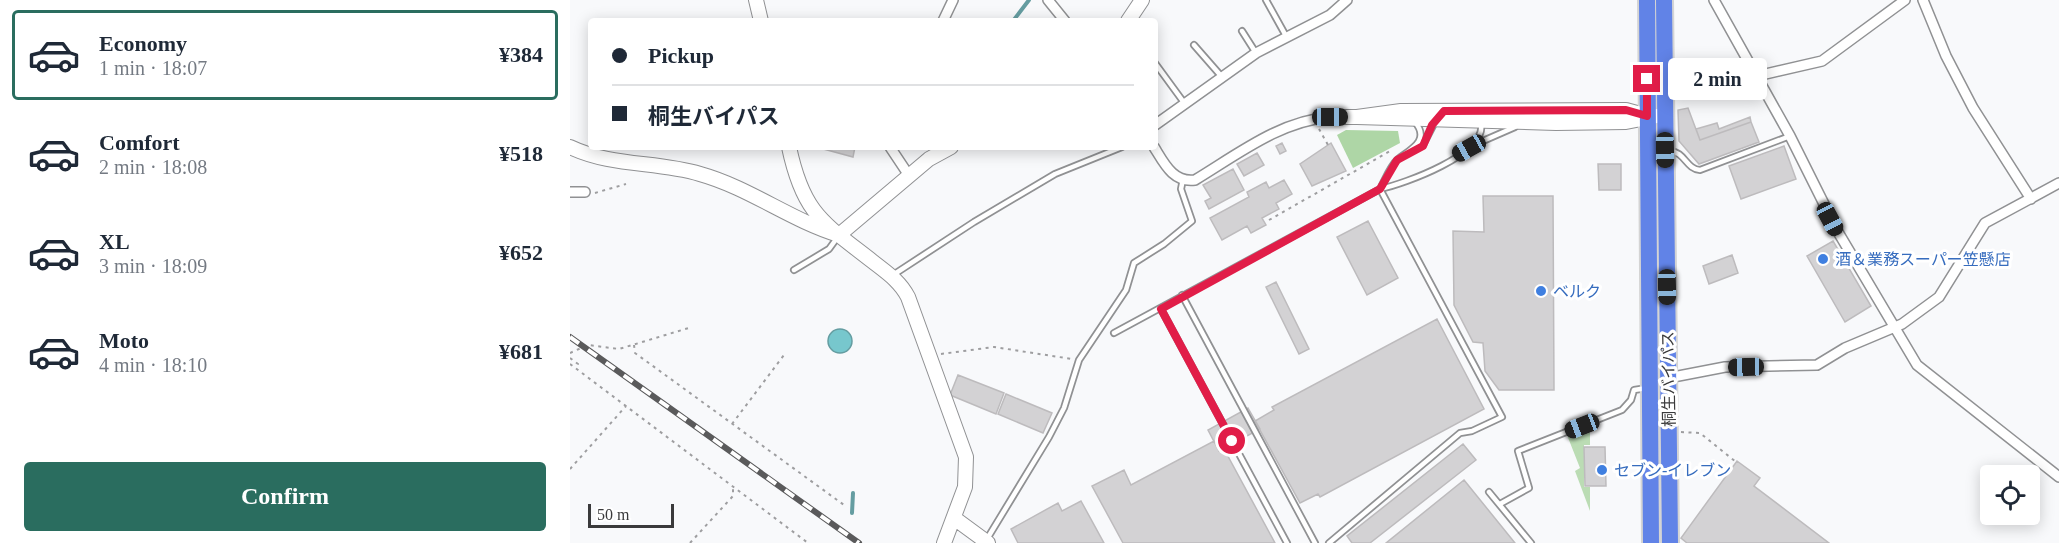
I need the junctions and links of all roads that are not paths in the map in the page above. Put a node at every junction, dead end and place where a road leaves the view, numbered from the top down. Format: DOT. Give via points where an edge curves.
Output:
graph roads {
  1 [pos="756,0"];
  2 [pos="953,0"];
  3 [pos="1048,0"];
  4 [pos="1142,0"];
  5 [pos="1266,0"];
  6 [pos="1347,0"];
  7 [pos="1647,0"];
  8 [pos="1664,0"];
  9 [pos="1714,0"];
  10 [pos="1905,0"];
  11 [pos="1923,0"];
  12 [pos="760,18"];
  13 [pos="944,18"];
  14 [pos="1063,18"];
  15 [pos="1130,18"];
  16 [pos="1242,32"];
  17 [pos="1286,36"];
  18 [pos="1194,45"];
  19 [pos="1256,53"];
  20 [pos="1158,67"];
  21 [pos="1757,76"];
  22 [pos="1222,77"];
  23 [pos="1185,104"];
  24 [pos="1440,115"];
  25 [pos="1477,116"];
  26 [pos="1647,116"];
  27 [pos="1665,116"];
  28 [pos="1330,117"];
  29 [pos="1357,117"];
  30 [pos="1413,120"];
  31 [pos="1158,123"];
  32 [pos="1556,123"];
  33 [pos="1790,136"];
  34 [pos="1474,145"];
  35 [pos="570,147"];
  36 [pos="790,150"];
  37 [pos="892,150"];
  38 [pos="946,150"];
  39 [pos="1115,150"];
  40 [pos="1156,150"];
  41 [pos="1414,150"];
  42 [pos="1665,150"];
  43 [pos="910,177"];
  44 [pos="1183,179"];
  45 [pos="2059,183"];
  46 [pos="1380,189"];
  47 [pos="570,192"];
  48 [pos="585,192"];
  49 [pos="2031,199"];
  50 [pos="839,235"];
  51 [pos="795,270"];
  52 [pos="891,276"];
  53 [pos="1182,295"];
  54 [pos="1161,309"];
  55 [pos="1895,327"];
  56 [pos="1114,333"];
  57 [pos="1668,378"];
  58 [pos="1649,388"];
  59 [pos="2059,477"];
  60 [pos="1489,492"];
  61 [pos="1500,504"];
  62 [pos="954,518"];
  63 [pos="987,542"];
  64 [pos="944,543"];
  65 [pos="1287,543"];
  66 [pos="1315,543"];
  67 [pos="1329,543"];
  68 [pos="1531,543"];
  69 [pos="1651,543"];
  70 [pos="1670,543"];
  1 -- 12 [label="street"];
  2 -- 13 [label="street"];
  3 -- 14 [label="street"];
  4 -- 15 [label="street"];
  5 -- 17 [label="lane"];
  6 -- 17 [label="street" via="1330,15"];
  7 -- 26 [label="highway, 桐生バイパス"];
  8 -- 27 [label="highway, 桐生バイパス"];
  9 -- 21 [label="street"];
  10 -- 21 [label="street" via="1822,61"];
  11 -- 49 [label="street" via="1973,108"];
  16 -- 19 [label="lane"];
  17 -- 19 [label="street"];
  18 -- 22 [label="lane"];
  19 -- 22 [label="street"];
  20 -- 23 [label="lane"];
  21 -- 33 [label="street"];
  22 -- 23 [label="street"];
  23 -- 31 [label="street"];
  24 -- 25 [label="street"];
  24 -- 29 [label="street" via="1401,111"];
  24 -- 30 [label="street"];
  24 -- 41 [label="lane" via="1423,146"];
  25 -- 26 [label="street" via="1626,110"];
  25 -- 32 [label="street"];
  25 -- 34 [label="lane" via="1480,134"];
  26 -- 27 [label="street"];
  26 -- 32 [label="street" via="1626,122"];
  26 -- 58 [label="highway, 桐生バイパス"];
  27 -- 42 [label="highway, 桐生バイパス"];
  28 -- 29 [label="street"];
  28 -- 44 [label="street" via="1304,119 1195,180"];
  29 -- 30 [label="street"];
  30 -- 41 [label="lane" via="1420,130"];
  32 -- 34 [label="lane" via="1512,128"];
  33 -- 42 [label="lane" via="1696,171 1679,152"];
  33 -- 55 [label="street" via="1823,206"];
  34 -- 46 [label="lane" via="1409,182"];
  35 -- 50 [label="street" via="600,159 716,179 809,225"];
  36 -- 50 [label="street" via="806,201 821,221"];
  37 -- 43 [label="street"];
  38 -- 43 [label="street"];
  39 -- 52 [label="lane" via="1055,174"];
  40 -- 44 [label="street" via="1170,171"];
  41 -- 46 [label="lane" via="1397,160"];
  42 -- 57 [label="highway, 桐生バイパス"];
  43 -- 50 [label="street"];
  44 -- 63 [label="lane" via="1181,189 1192,221 1134,263 1126,290 1080,360 1064,408 1049,437"];
  45 -- 49 [label="street"];
  46 -- 53 [label="lane"];
  46 -- 67 [label="lane" via="1502,417 1460,433"];
  47 -- 48 [label="street"];
  49 -- 55 [label="street" via="1985,223 1939,297"];
  50 -- 51 [label="lane" via="829,249"];
  50 -- 52 [label="street"];
  52 -- 62 [label="street" via="908,297 966,457 965,487"];
  53 -- 54 [label="lane"];
  53 -- 66 [label="lane"];
  54 -- 56 [label="lane"];
  54 -- 65 [label="lane"];
  55 -- 57 [label="street" via="1845,348 1817,365 1717,368"];
  55 -- 59 [label="street" via="1920,369"];
  57 -- 70 [label="highway, 桐生バイパス"];
  58 -- 61 [label="lane" via="1634,390 1622,410 1518,451 1529,488"];
  58 -- 69 [label="highway, 桐生バイパス"];
  60 -- 61 [label="lane"];
  61 -- 68 [label="lane"];
  62 -- 63 [label="street"];
  62 -- 64 [label="street"];
}
